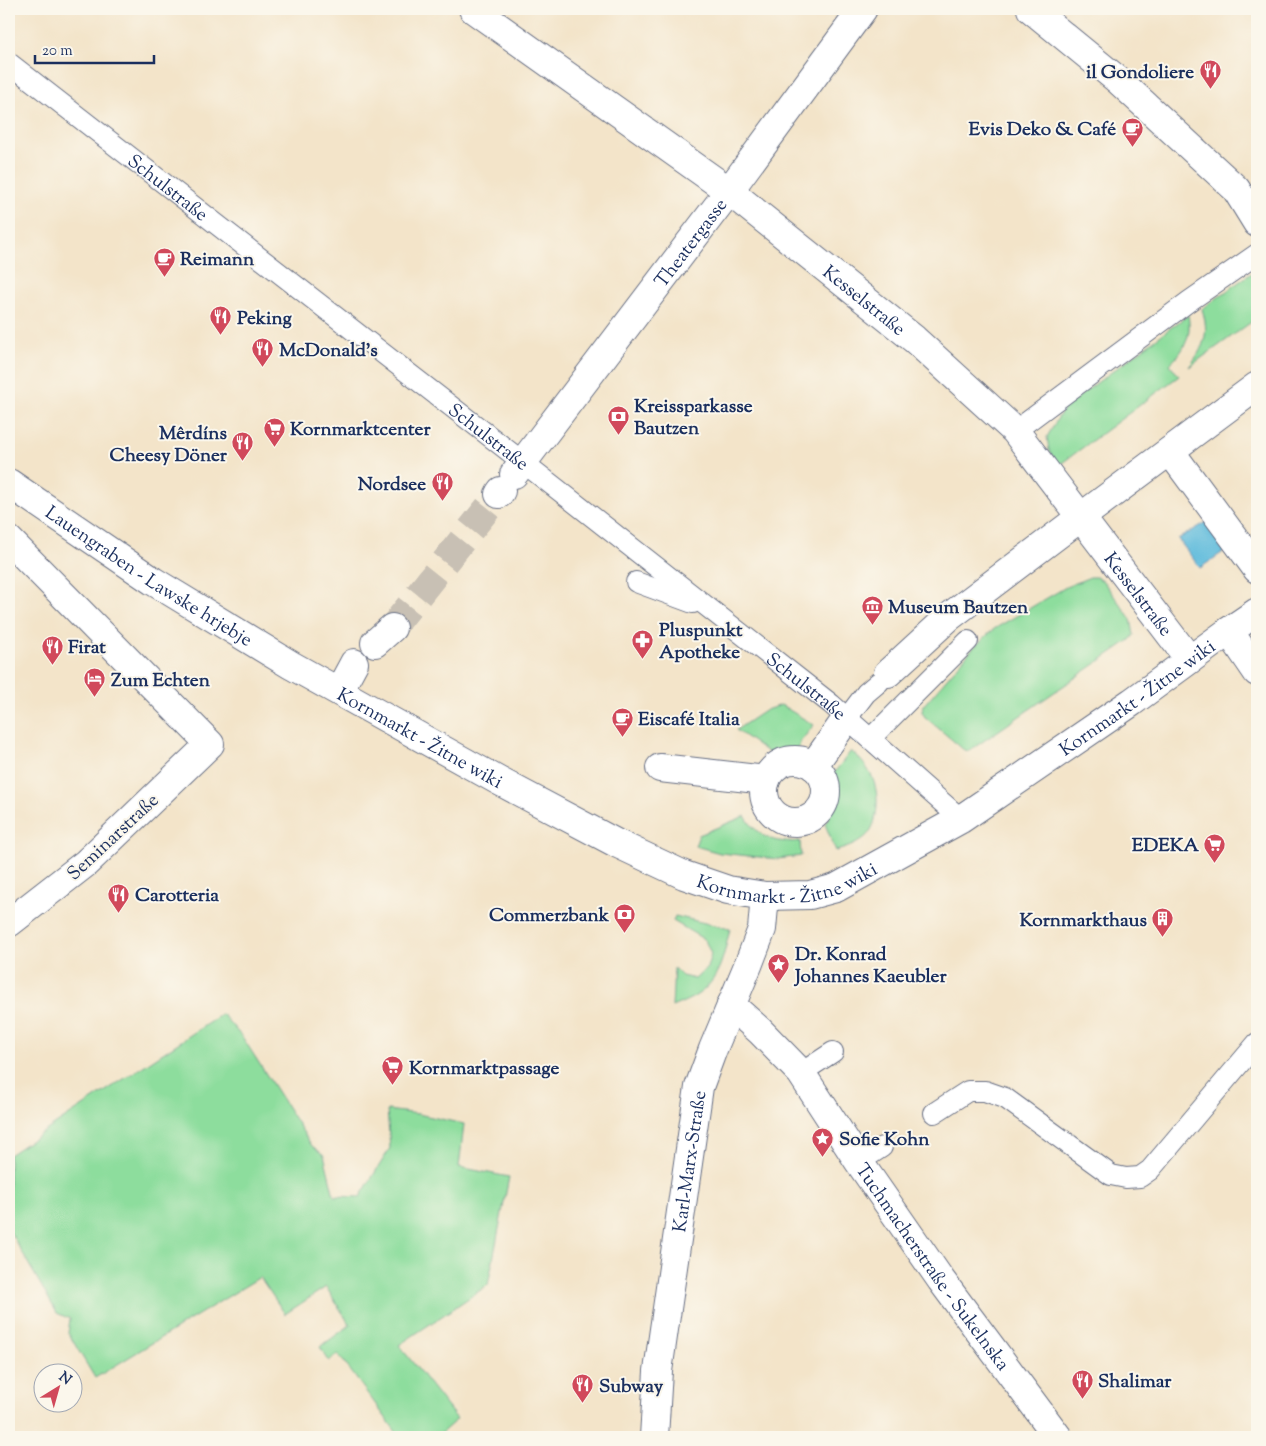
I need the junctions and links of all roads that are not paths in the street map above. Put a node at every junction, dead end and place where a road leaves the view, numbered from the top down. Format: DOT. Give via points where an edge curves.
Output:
graph roads {
  1 [pos="474,9"];
  2 [pos="863,9"];
  3 [pos="1031,9"];
  4 [pos="9,63"];
  5 [pos="728,191"];
  6 [pos="1257,223"];
  7 [pos="1257,254"];
  8 [pos="1257,386"];
  9 [pos="1015,431"];
  10 [pos="1170,451"];
  11 [pos="510,480"];
  12 [pos="9,483"];
  13 [pos="1081,517"];
  14 [pos="9,540"];
  15 [pos="1257,569"];
  16 [pos="636,582"];
  17 [pos="712,609"];
  18 [pos="1257,612"];
  19 [pos="1229,631"];
  20 [pos="968,641"];
  21 [pos="1189,659"];
  22 [pos="354,663"];
  23 [pos="291,664"];
  24 [pos="1257,672"];
  25 [pos="884,677"];
  26 [pos="339,691"];
  27 [pos="847,718"];
  28 [pos="870,738"];
  29 [pos="813,766"];
  30 [pos="660,768"];
  31 [pos="766,780"];
  32 [pos="961,819"];
  33 [pos="766,896"];
  34 [pos="9,923"];
  35 [pos="732,1005"];
  36 [pos="1257,1043"];
  37 [pos="833,1052"];
  38 [pos="801,1073"];
  39 [pos="934,1113"];
  40 [pos="882,1147"];
  41 [pos="859,1162"];
  42 [pos="654,1437"];
  43 [pos="1058,1437"];
  1 -- 5 [label="street, Kesselstraße"];
  2 -- 5 [label="street, Theatergasse"];
  3 -- 6 [label="street" via="1119,80 1236,189"];
  4 -- 11 [label="lane, Schulstraße"];
  5 -- 9 [label="street, Kesselstraße" via="914,339"];
  5 -- 11 [label="street, Theatergasse"];
  7 -- 9 [label="lane"];
  8 -- 10 [label="street"];
  9 -- 13 [label="street, Kesselstraße"];
  10 -- 13 [label="street"];
  10 -- 15 [label="street"];
  11 -- 17 [label="lane, Schulstraße"];
  12 -- 23 [label="street, Lauengraben - Lawske hrjebje" via="131,567"];
  13 -- 21 [label="street, Kesselstraße"];
  13 -- 25 [label="street" via="949,617"];
  14 -- 34 [label="street, Seminarstraße" via="210,744 86,863"];
  16 -- 17 [label="lane"];
  17 -- 27 [label="lane, Schulstraße"];
  18 -- 19 [label="street, Kornmarkt - Žitne wiki"];
  19 -- 21 [label="street, Kornmarkt - Žitne wiki"];
  19 -- 24 [label="street"];
  20 -- 28 [label="lane"];
  21 -- 32 [label="street, Kornmarkt - Žitne wiki"];
  22 -- 26 [label="street"];
  23 -- 26 [label="street, Kornmarkt - Žitne wiki"];
  25 -- 27 [label="lane" via="866,693"];
  26 -- 33 [label="street, Kornmarkt - Žitne wiki" via="616,843 693,878 728,890"];
  27 -- 28 [label="lane, Schulstraße"];
  27 -- 29 [label="street"];
  28 -- 32 [label="lane, Schulstraße"];
  29 -- 31 [label="street" via="795,760 786,762 778,765"];
  29 -- 31 [label="street" via="825,783 824,804 818,813 799,822 778,818 770,810 765,801"];
  30 -- 31 [label="street"];
  32 -- 33 [label="street, Kornmarkt - Žitne wiki" via="836,888 810,895"];
  33 -- 35 [label="street, Karl-Marx-Straße" via="762,928"];
  35 -- 38 [label="street, Tuchmacherstraße - Sukelnska"];
  35 -- 42 [label="street, Karl-Marx-Straße" via="699,1087 658,1371"];
  36 -- 39 [label="lane" via="1150,1170 1140,1177 1111,1175 1005,1098 985,1090 968,1091"];
  37 -- 38 [label="lane"];
  38 -- 41 [label="street, Tuchmacherstraße - Sukelnska"];
  40 -- 41 [label="lane"];
  41 -- 43 [label="street, Tuchmacherstraße - Sukelnska" via="941,1280"];
}
